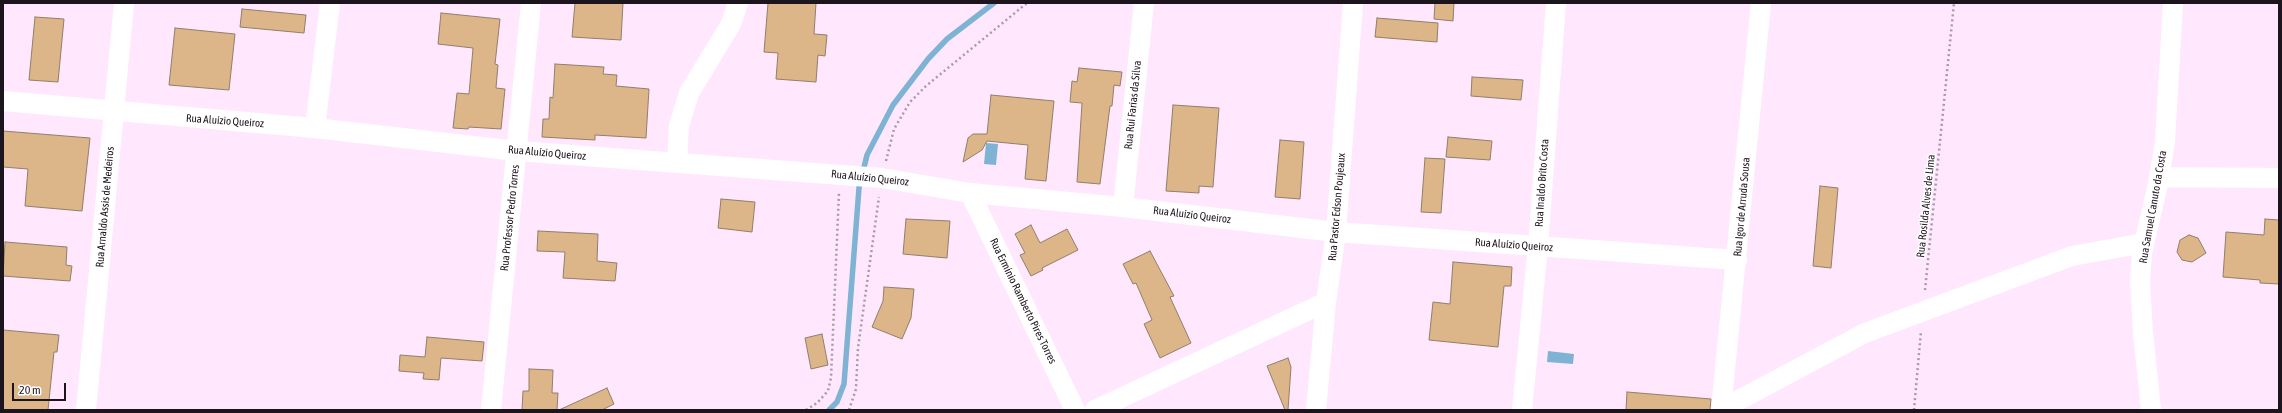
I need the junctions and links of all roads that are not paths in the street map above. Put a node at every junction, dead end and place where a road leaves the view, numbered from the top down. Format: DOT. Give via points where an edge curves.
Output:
graph roads {
  1 [pos="124,3"];
  2 [pos="330,3"];
  3 [pos="531,3"];
  4 [pos="738,3"];
  5 [pos="1144,3"];
  6 [pos="1353,3"];
  7 [pos="1556,3"];
  8 [pos="1761,3"];
  9 [pos="2173,3"];
  10 [pos="3,101"];
  11 [pos="114,112"];
  12 [pos="315,128"];
  13 [pos="517,152"];
  14 [pos="677,163"];
  15 [pos="2160,177"];
  16 [pos="2279,178"];
  17 [pos="970,193"];
  18 [pos="1123,207"];
  19 [pos="1336,232"];
  20 [pos="2144,243"];
  21 [pos="1538,246"];
  22 [pos="1737,260"];
  23 [pos="1326,302"];
  24 [pos="1721,409"];
  25 [pos="86,410"];
  26 [pos="491,410"];
  27 [pos="1075,410"];
  28 [pos="1096,410"];
  29 [pos="1316,410"];
  30 [pos="1522,410"];
  31 [pos="2151,410"];
  1 -- 11 [label="street, Rua Arnaldo Assis de Medeiros"];
  2 -- 12 [label="street"];
  3 -- 13 [label="street, Rua Professor Pedro Torres"];
  4 -- 14 [label="street" via="731,24 689,93 679,126"];
  5 -- 18 [label="street, Rua Rui Farias da Silva"];
  6 -- 19 [label="street, Rua Pastor Edson Poujeaux"];
  7 -- 21 [label="street, Rua Inaldo Brito Costa"];
  8 -- 22 [label="street, Rua Igor de Arruda Sousa"];
  9 -- 15 [label="street, Rua Samuel Canuto da Costa"];
  10 -- 11 [label="street, Rua Aluízio Queiroz"];
  11 -- 12 [label="street, Rua Aluízio Queiroz"];
  11 -- 25 [label="street, Rua Arnaldo Assis de Medeiros"];
  12 -- 13 [label="street, Rua Aluízio Queiroz"];
  13 -- 14 [label="street, Rua Aluízio Queiroz"];
  13 -- 26 [label="street, Rua Professor Pedro Torres"];
  14 -- 17 [label="street, Rua Aluízio Queiroz" via="882,178"];
  15 -- 16 [label="street"];
  15 -- 20 [label="street, Rua Samuel Canuto da Costa"];
  17 -- 18 [label="street, Rua Aluízio Queiroz"];
  17 -- 27 [label="street, Rua Ermínio Ramberto Pires Torres"];
  18 -- 19 [label="street, Rua Aluízio Queiroz"];
  19 -- 21 [label="street, Rua Aluízio Queiroz"];
  19 -- 23 [label="street, Rua Pastor Edson Poujeaux"];
  20 -- 24 [label="street" via="2072,256 1865,333"];
  20 -- 31 [label="street, Rua Samuel Canuto da Costa" via="2140,281"];
  21 -- 22 [label="street, Rua Aluízio Queiroz"];
  21 -- 30 [label="street, Rua Inaldo Brito Costa"];
  22 -- 24 [label="street, Rua Igor de Arruda Sousa"];
  23 -- 28 [label="street"];
  23 -- 29 [label="street, Rua Pastor Edson Poujeaux"];
}
